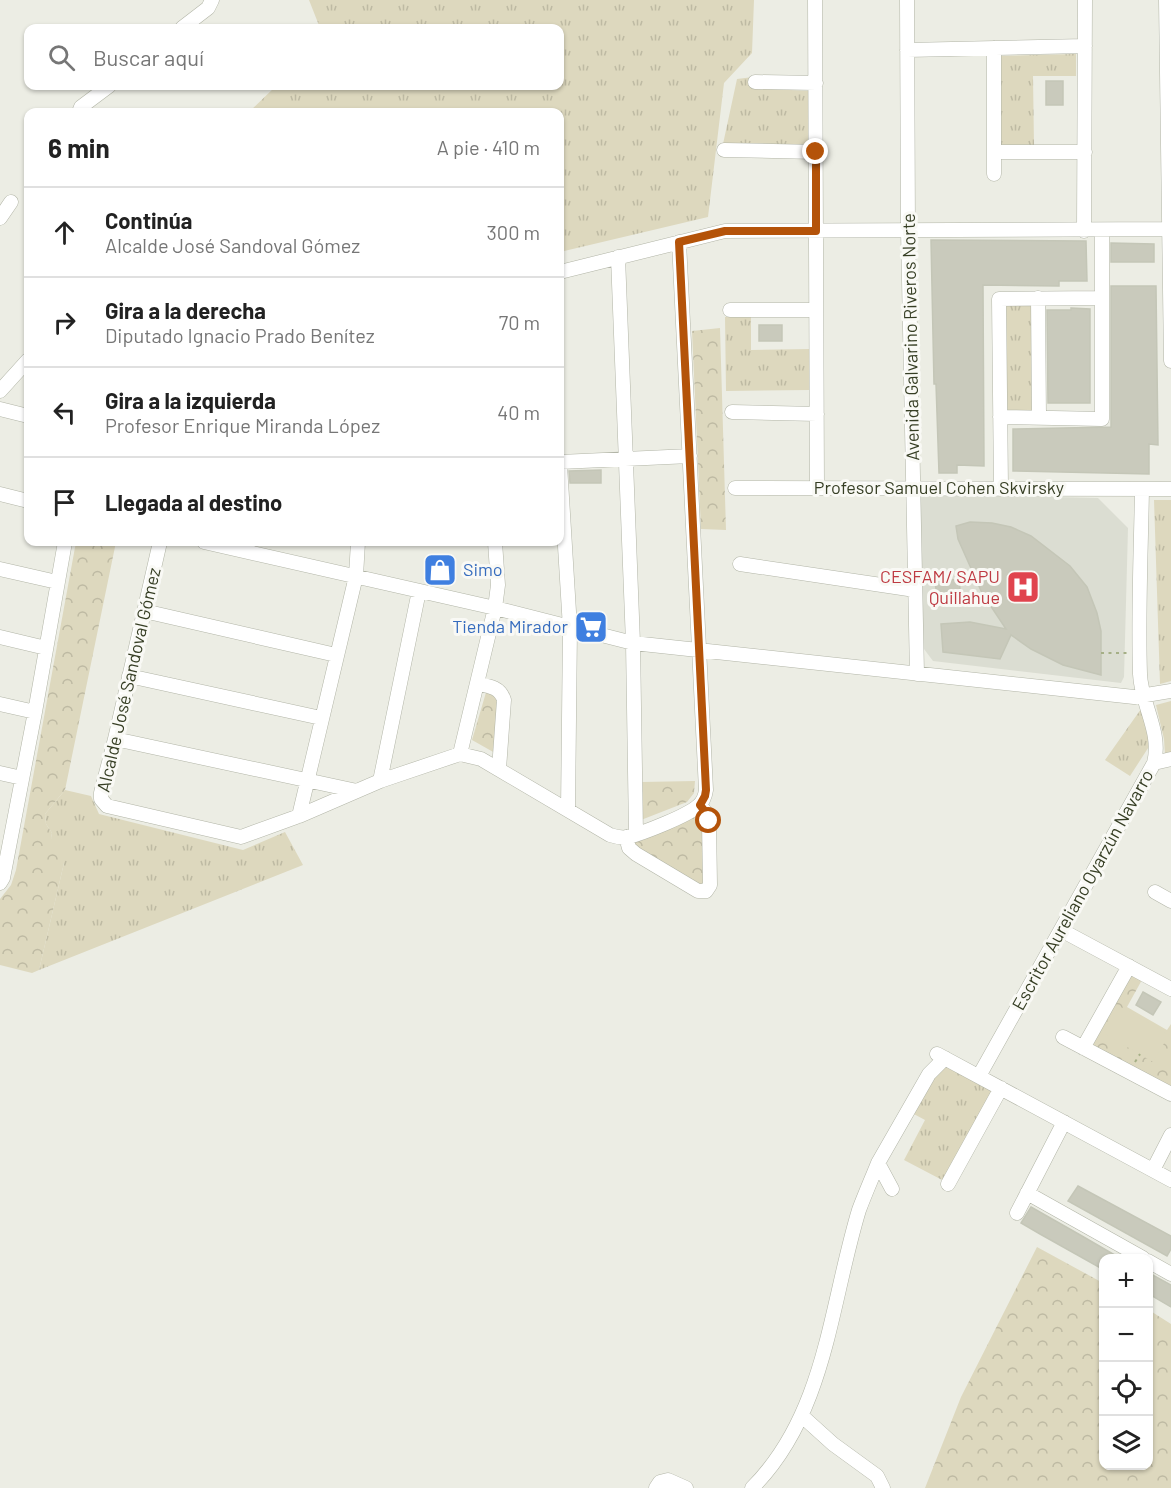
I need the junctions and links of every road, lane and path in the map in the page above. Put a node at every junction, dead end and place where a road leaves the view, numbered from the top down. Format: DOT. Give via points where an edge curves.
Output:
graph roads {
  1 [pos="212,0"];
  2 [pos="815,0"];
  3 [pos="907,0"];
  4 [pos="1085,0"];
  5 [pos="1166,0"];
  6 [pos="187,24"];
  7 [pos="1085,46"];
  8 [pos="994,48"];
  9 [pos="907,50"];
  10 [pos="755,82"];
  11 [pos="816,83"];
  12 [pos="104,90"];
  13 [pos="81,108"];
  14 [pos="724,150"];
  15 [pos="816,152"];
  16 [pos="994,152"];
  17 [pos="1084,152"];
  18 [pos="994,174"];
  19 [pos="10,202"];
  20 [pos="0,218"];
  21 [pos="1170,229"];
  22 [pos="908,230"];
  23 [pos="1102,230"];
  24 [pos="816,231"];
  25 [pos="1084,231"];
  26 [pos="679,242"];
  27 [pos="618,257"];
  28 [pos="564,271"];
  29 [pos="1038,298"];
  30 [pos="1102,298"];
  31 [pos="730,310"];
  32 [pos="816,310"];
  33 [pos="1171,361"];
  34 [pos="24,364"];
  35 [pos="0,391"];
  36 [pos="0,409"];
  37 [pos="732,412"];
  38 [pos="817,414"];
  39 [pos="24,415"];
  40 [pos="1000,417"];
  41 [pos="1039,418"];
  42 [pos="690,456"];
  43 [pos="625,459"];
  44 [pos="564,464"];
  45 [pos="735,488"];
  46 [pos="817,488"];
  47 [pos="913,488"];
  48 [pos="1000,488"];
  49 [pos="1142,489"];
  50 [pos="1171,489"];
  51 [pos="0,494"];
  52 [pos="24,500"];
  53 [pos="564,530"];
  54 [pos="64,546"];
  55 [pos="159,546"];
  56 [pos="222,546"];
  57 [pos="358,546"];
  58 [pos="495,546"];
  59 [pos="740,564"];
  60 [pos="0,569"];
  61 [pos="356,576"];
  62 [pos="57,582"];
  63 [pos="915,590"];
  64 [pos="419,591"];
  65 [pos="495,609"];
  66 [pos="144,610"];
  67 [pos="570,628"];
  68 [pos="0,637"];
  69 [pos="633,643"];
  70 [pos="46,648"];
  71 [pos="700,651"];
  72 [pos="1101,653"];
  73 [pos="1140,654"];
  74 [pos="336,655"];
  75 [pos="917,674"];
  76 [pos="129,676"];
  77 [pos="477,684"];
  78 [pos="1171,691"];
  79 [pos="1144,696"];
  80 [pos="0,704"];
  81 [pos="35,712"];
  82 [pos="321,718"];
  83 [pos="116,739"];
  84 [pos="460,754"];
  85 [pos="1171,759"];
  86 [pos="1154,763"];
  87 [pos="499,769"];
  88 [pos="0,772"];
  89 [pos="22,778"];
  90 [pos="307,780"];
  91 [pos="380,781"];
  92 [pos="357,791"];
  93 [pos="700,805"];
  94 [pos="568,810"];
  95 [pos="299,816"];
  96 [pos="631,836"];
  97 [pos="5,842"];
  98 [pos="0,883"];
  99 [pos="1061,930"];
  100 [pos="1129,966"];
  101 [pos="1171,989"];
  102 [pos="1063,1037"];
  103 [pos="1083,1048"];
  104 [pos="979,1076"];
  105 [pos="1001,1088"];
  106 [pos="1171,1094"];
  107 [pos="1064,1122"];
  108 [pos="1171,1136"];
  109 [pos="878,1163"];
  110 [pos="1153,1170"];
  111 [pos="1171,1180"];
  112 [pos="948,1184"];
  113 [pos="892,1189"];
  114 [pos="1027,1193"];
  115 [pos="1017,1213"];
  116 [pos="1136,1254"];
  117 [pos="1153,1264"];
  118 [pos="1171,1274"];
  119 [pos="802,1416"];
  120 [pos="656,1488"];
  121 [pos="686,1488"];
  122 [pos="752,1488"];
  123 [pos="883,1488"];
  1 -- 6 [label="street"];
  2 -- 11 [label="street"];
  3 -- 9 [label="street, Avenida Galvarino Riveros Norte"];
  4 -- 7 [label="street"];
  5 -- 21 [label="street"];
  7 -- 8 [label="street"];
  7 -- 17 [label="street"];
  8 -- 9 [label="street"];
  8 -- 16 [label="street"];
  9 -- 22 [label="street, Avenida Galvarino Riveros Norte"];
  10 -- 11 [label="street"];
  11 -- 15 [label="street"];
  12 -- 13 [label="street"];
  14 -- 15 [label="street"];
  15 -- 24 [label="street"];
  16 -- 17 [label="street"];
  16 -- 18 [label="street"];
  17 -- 25 [label="street"];
  19 -- 20 [label="street"];
  21 -- 23 [label="street"];
  21 -- 33 [label="street"];
  22 -- 24 [label="street"];
  22 -- 25 [label="street"];
  22 -- 47 [label="street, Avenida Galvarino Riveros Norte"];
  23 -- 25 [label="street"];
  23 -- 30 [label="street"];
  24 -- 26 [label="street" via="725,231"];
  24 -- 32 [label="street"];
  26 -- 27 [label="street"];
  26 -- 42 [label="street"];
  27 -- 28 [label="street"];
  27 -- 43 [label="street"];
  29 -- 30 [label="street"];
  29 -- 40 [label="street" via="999,299"];
  29 -- 41 [label="street"];
  30 -- 41 [label="street" via="1102,419"];
  31 -- 32 [label="street"];
  32 -- 38 [label="street"];
  34 -- 35 [label="street"];
  36 -- 39 [label="street"];
  37 -- 38 [label="street"];
  38 -- 46 [label="street"];
  40 -- 41 [label="street"];
  40 -- 48 [label="street"];
  42 -- 43 [label="street"];
  42 -- 71 [label="street"];
  43 -- 44 [label="street"];
  43 -- 69 [label="street"];
  45 -- 46 [label="street, Profesor Samuel Cohen Skvirsky"];
  46 -- 47 [label="street, Profesor Samuel Cohen Skvirsky"];
  47 -- 48 [label="street, Profesor Samuel Cohen Skvirsky"];
  47 -- 63 [label="street, Avenida Galvarino Riveros Norte"];
  48 -- 49 [label="street, Profesor Samuel Cohen Skvirsky"];
  49 -- 50 [label="street, Profesor Samuel Cohen Skvirsky"];
  49 -- 73 [label="street, Escritor Aureliano Oyarzún Navarro"];
  51 -- 52 [label="street"];
  53 -- 67 [label="street"];
  54 -- 62 [label="street"];
  55 -- 66 [label="street, Alcalde José Sandoval Gómez"];
  56 -- 61 [label="street"];
  57 -- 61 [label="street"];
  58 -- 65 [label="street"];
  59 -- 63 [label="street"];
  60 -- 62 [label="street"];
  61 -- 64 [label="street"];
  61 -- 74 [label="street"];
  62 -- 70 [label="street"];
  63 -- 75 [label="street, Avenida Galvarino Riveros Norte"];
  64 -- 65 [label="street"];
  64 -- 91 [label="street"];
  65 -- 67 [label="street"];
  65 -- 77 [label="street"];
  66 -- 74 [label="street"];
  66 -- 76 [label="street, Alcalde José Sandoval Gómez"];
  67 -- 69 [label="street"];
  67 -- 94 [label="street"];
  68 -- 70 [label="street"];
  69 -- 71 [label="street"];
  69 -- 96 [label="street"];
  70 -- 81 [label="street"];
  71 -- 75 [label="street"];
  71 -- 93 [label="street" via="706,790"];
  72 -- 73 [label="path"];
  73 -- 79 [label="street, Escritor Aureliano Oyarzún Navarro"];
  74 -- 82 [label="street"];
  75 -- 79 [label="street"];
  76 -- 82 [label="street"];
  76 -- 83 [label="street, Alcalde José Sandoval Gómez"];
  77 -- 84 [label="street"];
  77 -- 87 [label="street" via="495,688 504,700"];
  78 -- 79 [label="street"];
  79 -- 86 [label="street, Escritor Aureliano Oyarzún Navarro" via="1156,740"];
  80 -- 81 [label="street"];
  81 -- 89 [label="street"];
  82 -- 90 [label="street"];
  83 -- 90 [label="street"];
  83 -- 95 [label="street, Alcalde José Sandoval Gómez" via="100,796 104,805 111,808 235,837"];
  84 -- 87 [label="street"];
  84 -- 91 [label="street, Alcalde José Sandoval Gómez"];
  85 -- 86 [label="street"];
  86 -- 99 [label="street, Escritor Aureliano Oyarzún Navarro"];
  87 -- 94 [label="street"];
  88 -- 89 [label="street"];
  89 -- 97 [label="street"];
  90 -- 92 [label="street"];
  90 -- 95 [label="street"];
  91 -- 92 [label="street, Alcalde José Sandoval Gómez"];
  92 -- 95 [label="street, Alcalde José Sandoval Gómez"];
  93 -- 96 [label="street"];
  93 -- 96 [label="street" via="709,821 710,885 706,891 698,891 636,854 629,848"];
  94 -- 96 [label="street" via="610,835"];
  97 -- 98 [label="street"];
  99 -- 100 [label="street"];
  99 -- 104 [label="street, Escritor Aureliano Oyarzún Navarro"];
  100 -- 101 [label="street"];
  100 -- 103 [label="street"];
  102 -- 103 [label="street"];
  103 -- 106 [label="street"];
  104 -- 105 [label="street"];
  104 -- 109 [label="street" via="941,1056"];
  105 -- 107 [label="street"];
  105 -- 112 [label="street"];
  107 -- 110 [label="street"];
  107 -- 114 [label="street"];
  108 -- 110 [label="street"];
  109 -- 113 [label="street"];
  109 -- 119 [label="street" via="860,1209 821,1366"];
  110 -- 111 [label="street"];
  114 -- 115 [label="street"];
  114 -- 116 [label="street"];
  117 -- 118 [label="street"];
  119 -- 122 [label="street" via="768,1472"];
  119 -- 123 [label="street" via="832,1444 878,1476"];
  120 -- 121 [label="street" via="668,1480"];
}
